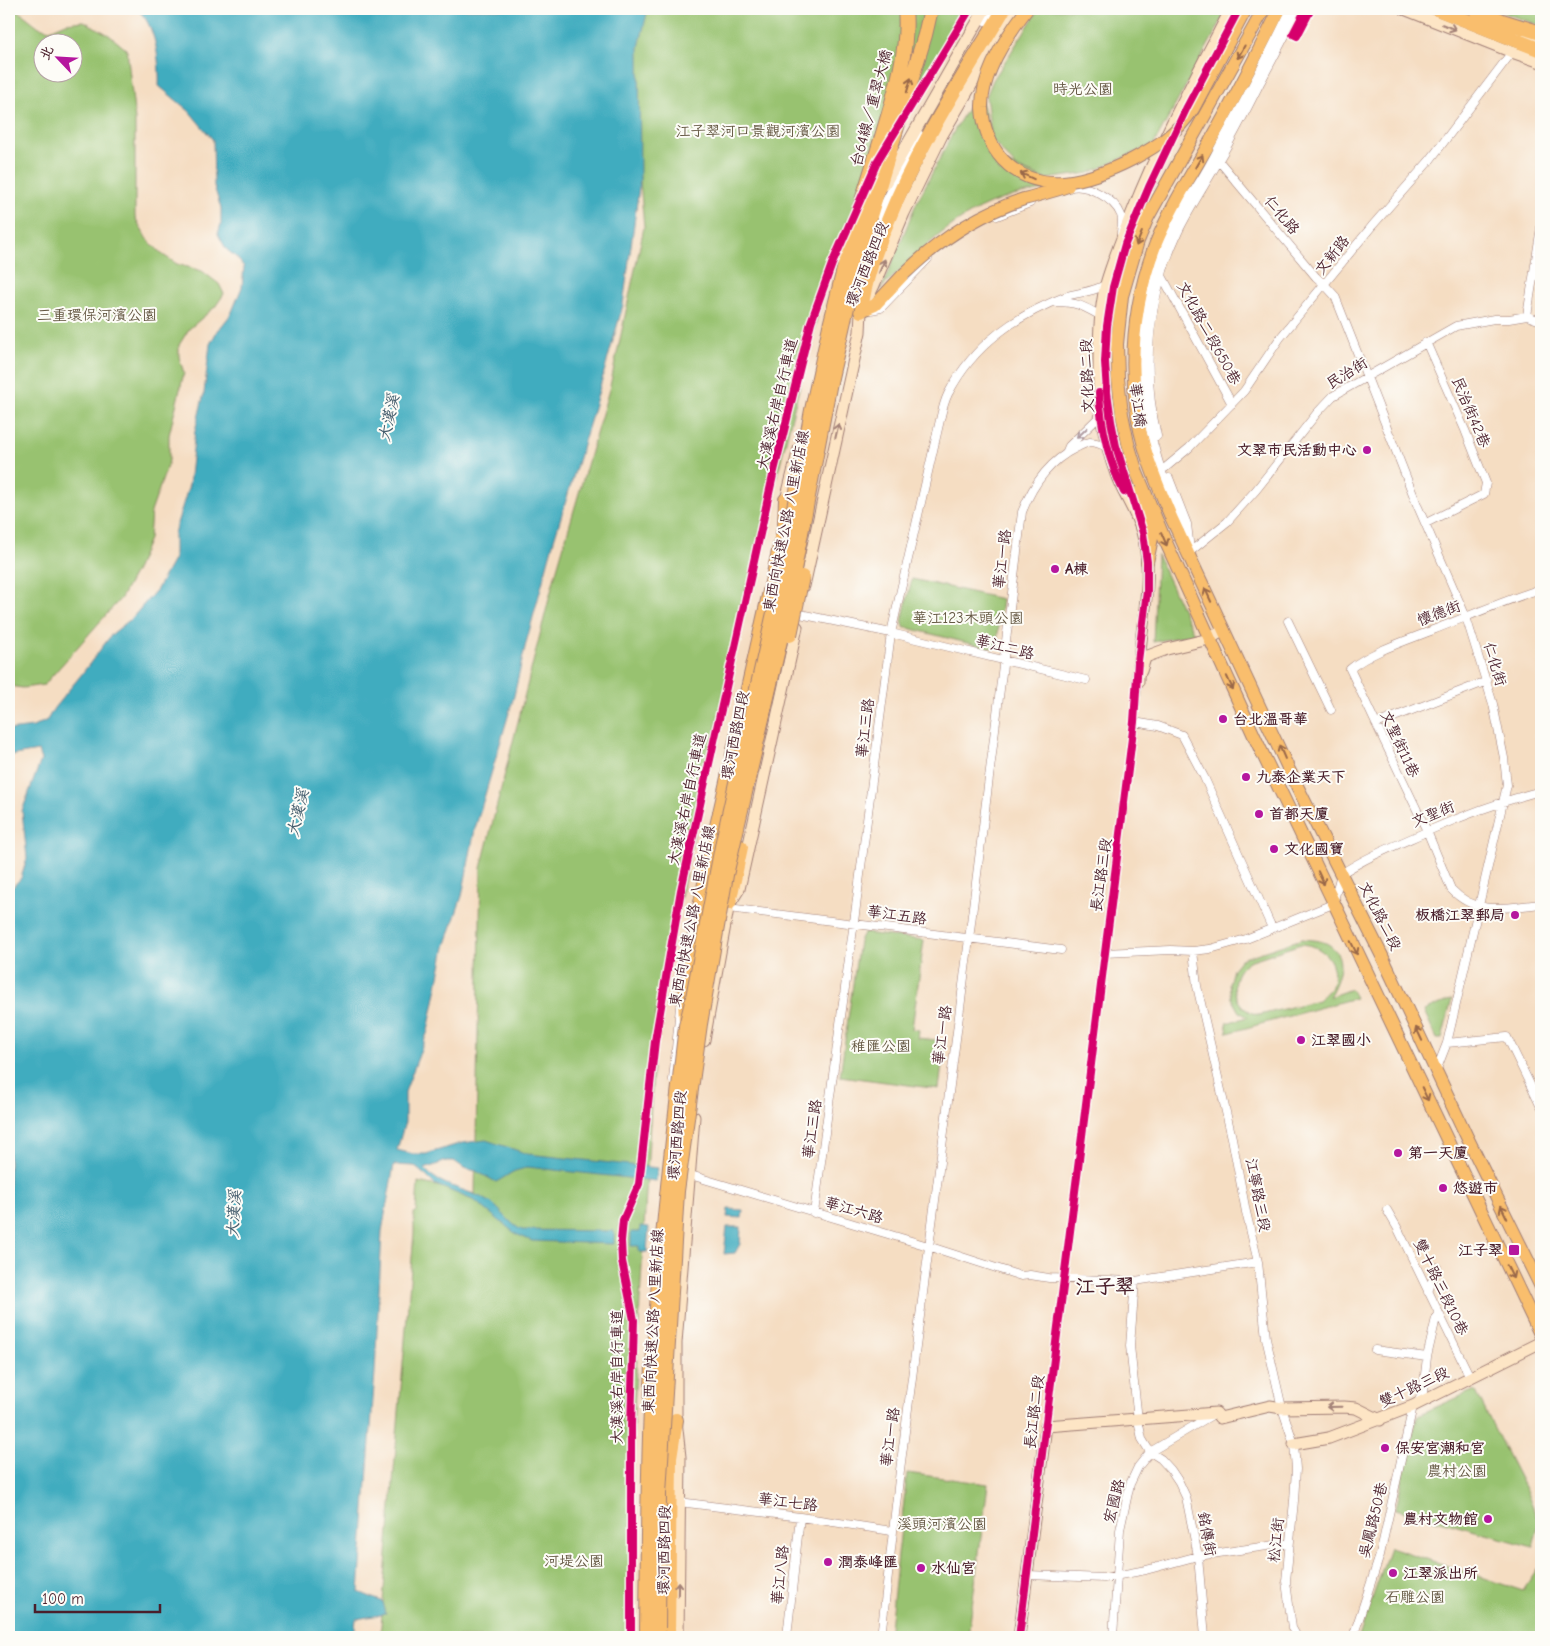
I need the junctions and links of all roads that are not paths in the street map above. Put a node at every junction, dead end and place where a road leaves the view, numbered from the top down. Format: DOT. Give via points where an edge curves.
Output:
graph roads {
  1 [pos="905,9"];
  2 [pos="931,9"];
  3 [pos="985,9"];
  4 [pos="992,9"];
  5 [pos="997,9"];
  6 [pos="1004,9"];
  7 [pos="1010,9"];
  8 [pos="1016,9"];
  9 [pos="1028,9"];
  10 [pos="1230,9"];
  11 [pos="1238,9"];
  12 [pos="1246,9"];
  13 [pos="1264,9"];
  14 [pos="1280,9"];
  15 [pos="1291,9"];
  16 [pos="1298,9"];
  17 [pos="1404,9"];
  18 [pos="1437,9"];
  19 [pos="1454,9"];
  20 [pos="1475,9"];
  21 [pos="1541,33"];
  22 [pos="1541,42"];
  23 [pos="1541,50"];
  24 [pos="1512,52"];
  25 [pos="1541,62"];
  26 [pos="1166,133"];
  27 [pos="1219,161"];
  28 [pos="1099,175"];
  29 [pos="1075,186"];
  30 [pos="1179,205"];
  31 [pos="881,214"];
  32 [pos="1541,227"];
  33 [pos="871,235"];
  34 [pos="1120,243"];
  35 [pos="1162,276"];
  36 [pos="1106,284"];
  37 [pos="1325,285"];
  38 [pos="1054,302"];
  39 [pos="844,308"];
  40 [pos="861,310"];
  41 [pos="1101,316"];
  42 [pos="1527,316"];
  43 [pos="1541,321"];
  44 [pos="1119,322"];
  45 [pos="839,340"];
  46 [pos="1426,342"];
  47 [pos="1367,376"];
  48 [pos="1232,404"];
  49 [pos="1101,415"];
  50 [pos="1109,448"];
  51 [pos="1066,453"];
  52 [pos="1165,468"];
  53 [pos="786,500"];
  54 [pos="1137,519"];
  55 [pos="1426,523"];
  56 [pos="1191,556"];
  57 [pos="1147,562"];
  58 [pos="804,584"];
  59 [pos="1541,589"];
  60 [pos="1146,603"];
  61 [pos="800,614"];
  62 [pos="1466,617"];
  63 [pos="1288,621"];
  64 [pos="1224,630"];
  65 [pos="891,633"];
  66 [pos="1209,639"];
  67 [pos="1167,648"];
  68 [pos="1003,661"];
  69 [pos="1350,669"];
  70 [pos="1086,680"];
  71 [pos="1487,681"];
  72 [pos="1138,682"];
  73 [pos="1331,710"];
  74 [pos="1134,722"];
  75 [pos="1376,724"];
  76 [pos="1541,791"];
  77 [pos="1502,802"];
  78 [pos="1427,832"];
  79 [pos="1341,874"];
  80 [pos="1333,904"];
  81 [pos="1541,904"];
  82 [pos="729,905"];
  83 [pos="1479,906"];
  84 [pos="854,922"];
  85 [pos="1272,928"];
  86 [pos="969,939"];
  87 [pos="1061,950"];
  88 [pos="1192,951"];
  89 [pos="1104,953"];
  90 [pos="686,1026"];
  91 [pos="1446,1043"];
  92 [pos="1436,1071"];
  93 [pos="1541,1107"];
  94 [pos="670,1172"];
  95 [pos="688,1174"];
  96 [pos="1075,1190"];
  97 [pos="1387,1210"];
  98 [pos="814,1212"];
  99 [pos="928,1246"];
  100 [pos="1258,1262"];
  101 [pos="1437,1267"];
  102 [pos="1064,1278"];
  103 [pos="1135,1281"];
  104 [pos="1541,1287"];
  105 [pos="1428,1292"];
  106 [pos="1439,1315"];
  107 [pos="1541,1336"];
  108 [pos="676,1342"];
  109 [pos="1541,1342"];
  110 [pos="1375,1350"];
  111 [pos="1427,1357"];
  112 [pos="650,1358"];
  113 [pos="1470,1377"];
  114 [pos="1415,1406"];
  115 [pos="1282,1408"];
  116 [pos="1216,1413"];
  117 [pos="658,1415"];
  118 [pos="676,1420"];
  119 [pos="1138,1420"];
  120 [pos="1380,1420"];
  121 [pos="1046,1426"];
  122 [pos="1294,1444"];
  123 [pos="1150,1452"];
  124 [pos="680,1502"];
  125 [pos="800,1517"];
  126 [pos="892,1531"];
  127 [pos="1289,1543"];
  128 [pos="1198,1556"];
  129 [pos="1116,1574"];
  130 [pos="1028,1575"];
  131 [pos="1204,1636"];
  132 [pos="646,1637"];
  133 [pos="657,1637"];
  134 [pos="668,1637"];
  135 [pos="678,1637"];
  136 [pos="786,1637"];
  137 [pos="880,1637"];
  138 [pos="1019,1637"];
  139 [pos="1113,1637"];
  140 [pos="1297,1637"];
  141 [pos="1353,1637"];
  1 -- 31 [label="highway, 台64線／重翠大橋" via="904,52"];
  31 -- 2 [label="highway, 台64線／重翠大橋, one-way"];
  3 -- 33 [label="main road, 環河西路四段" via="888,178 872,216"];
  4 -- 31 [label="street" via="921,129"];
  5 -- 31 [label="highway" via="925,131"];
  6 -- 31 [label="highway"];
  7 -- 31 [label="street"];
  40 -- 8 [label="main road, 環河西路四段, one-way" via="942,135"];
  28 -- 9 [label="main road, one-way, bridge" via="1064,182 1038,181 1008,165 990,140 982,107 987,80 1008,36"];
  10 -- 26 [label="main road, 文化路二段"];
  11 -- 54 [label="street, bridge" via="1149,186 1125,244 1113,287 1107,326 1107,392 1116,446"];
  12 -- 28 [label="main road, bridge" via="1184,123 1157,147"];
  13 -- 44 [label="main road, 華江橋, one-way" via="1141,233 1129,267"];
  30 -- 14 [label="main road, one-way"];
  15 -- 30 [label="street" via="1222,142 1195,189"];
  16 -- 27 [label="street, 文化路二段"];
  17 -- 24 [label="main road, one-way"];
  18 -- 23 [label="highway"];
  19 -- 22 [label="main road"];
  20 -- 21 [label="highway"];
  24 -- 25 [label="main road"];
  24 -- 37 [label="street, 文新路" via="1430,160"];
  26 -- 29 [label="street" via="1148,154 1109,174"];
  26 -- 34 [label="main road, 文化路二段"];
  27 -- 35 [label="street, 文化路二段" via="1178,232"];
  27 -- 37 [label="street, 仁化路"];
  28 -- 40 [label="main road, bridge" via="1023,200 951,234 904,274 875,305"];
  29 -- 34 [label="street" via="1095,191 1118,208 1122,217"];
  29 -- 40 [label="street" via="982,222 928,260 881,308"];
  29 -- 40 [label="street" via="1011,199 966,220 922,253"];
  30 -- 56 [label="main road, 文化路二段" via="1157,241 1144,276 1136,318 1133,377 1142,437 1154,478"];
  31 -- 33 [label="highway"];
  31 -- 40 [label="highway"];
  31 -- 45 [label="highway, 東西向快速公路 八里新店線, bridge"];
  31 -- 90 [label="highway, 東西向快速公路 八里新店線, bridge" via="830,326 778,595 722,841"];
  32 -- 42 [label="street"];
  33 -- 39 [label="main road, 環河西路四段" via="857,265"];
  34 -- 36 [label="main road, 文化路二段"];
  35 -- 48 [label="street, 文化路二段650巷"];
  35 -- 52 [label="street, 文化路二段" via="1149,332 1148,384"];
  36 -- 38 [label="street, 華江三路"];
  36 -- 41 [label="main road, 文化路二段"];
  37 -- 47 [label="street, 仁化街" via="1334,296"];
  37 -- 48 [label="street, 文新路" via="1280,338"];
  38 -- 41 [label="street, 華江三路" via="1073,302"];
  38 -- 65 [label="street, 華江三路" via="1009,324 983,345 947,396"];
  39 -- 40 [label="main road"];
  39 -- 53 [label="main road, 環河西路四段" via="829,330"];
  39 -- 94 [label="main road, 環河西路四段" via="816,411 718,895"];
  58 -- 40 [label="main road, 環河西路四段, one-way" via="860,332"];
  41 -- 49 [label="main road, 文化路二段"];
  42 -- 43 [label="street, 民治街"];
  42 -- 46 [label="street, 民治街" via="1456,326"];
  44 -- 57 [label="main road" via="1111,342 1112,395 1121,447 1152,538"];
  44 -- 66 [label="main road, 華江橋, one-way" via="1118,378 1128,444 1137,473"];
  45 -- 82 [label="highway, bridge" via="796,608"];
  45 -- 133 [label="highway, 東西向快速公路 八里新店線, bridge" via="782,632 726,875 699,1034 677,1191 659,1494"];
  46 -- 47 [label="street, 民治街"];
  46 -- 55 [label="street, 民治街42巷" via="1486,483 1484,494"];
  47 -- 55 [label="street, 仁化街"];
  47 -- 56 [label="street, 民治街" via="1333,396 1256,490"];
  48 -- 52 [label="street, 文新路"];
  49 -- 50 [label="main road, 文化路二段"];
  49 -- 51 [label="street, 華江一路, one-way" via="1068,446"];
  50 -- 51 [label="street, 華江一路" via="1091,442"];
  50 -- 54 [label="main road, 文化路二段" via="1115,474"];
  51 -- 68 [label="street, 華江一路" via="1042,474 1022,512"];
  52 -- 56 [label="street, 文化路二段" via="1187,524"];
  53 -- 90 [label="highway, bridge" via="785,524 697,922 685,1000"];
  53 -- 94 [label="street, 環河西路四段" via="696,902 678,1024 669,1133"];
  54 -- 57 [label="main road, 文化路二段"];
  55 -- 62 [label="street, 仁化街"];
  64 -- 56 [label="main road, 文化路二段, one-way"];
  57 -- 60 [label="main road, 長江路三段"];
  58 -- 61 [label="main road, 環河西路四段"];
  58 -- 82 [label="main road, 環河西路四段" via="795,602 786,645 777,658 729,873"];
  59 -- 62 [label="street, 懷德街"];
  60 -- 67 [label="main road" via="1146,643 1152,647"];
  60 -- 72 [label="main road, 長江路三段"];
  61 -- 65 [label="street, 華江二路"];
  61 -- 82 [label="main road, 環河西路四段" via="739,888"];
  62 -- 69 [label="street, 懷德街" via="1410,638 1359,661"];
  62 -- 71 [label="street, 仁化街"];
  63 -- 73 [label="street"];
  64 -- 66 [label="main road"];
  79 -- 64 [label="main road, 文化路二段, one-way"];
  65 -- 68 [label="street, 華江二路"];
  65 -- 84 [label="street, 華江三路"];
  66 -- 67 [label="main road"];
  66 -- 80 [label="main road, one-way"];
  67 -- 72 [label="main road" via="1145,658"];
  68 -- 70 [label="street, 華江二路"];
  68 -- 86 [label="street, 華江一路"];
  69 -- 75 [label="street, 文聖街11巷"];
  71 -- 75 [label="street"];
  71 -- 77 [label="street, 仁化街" via="1504,758 1507,785"];
  72 -- 74 [label="street, 長江路三段"];
  74 -- 85 [label="street" via="1182,735"];
  74 -- 89 [label="street, 長江路三段"];
  75 -- 78 [label="street, 文聖街11巷"];
  76 -- 77 [label="street, 文聖街"];
  77 -- 78 [label="street, 文聖街"];
  77 -- 83 [label="street, 仁化街"];
  78 -- 79 [label="street, 文聖街"];
  78 -- 83 [label="street, 文聖街11巷" via="1451,889"];
  79 -- 80 [label="street"];
  92 -- 79 [label="main road, 文化路二段, one-way"];
  80 -- 85 [label="street"];
  80 -- 107 [label="main road, one-way"];
  81 -- 83 [label="street" via="1490,909"];
  82 -- 84 [label="street, 華江五路"];
  82 -- 95 [label="main road, 環河西路四段" via="698,1075"];
  83 -- 91 [label="street, 仁化街"];
  84 -- 86 [label="street, 華江五路"];
  84 -- 98 [label="street, 華江三路"];
  85 -- 88 [label="street" via="1237,942"];
  86 -- 87 [label="street, 華江五路"];
  86 -- 99 [label="street, 華江一路"];
  88 -- 89 [label="street"];
  88 -- 100 [label="street, 江寧路三段"];
  89 -- 96 [label="street, 長江路三段"];
  90 -- 132 [label="highway, 東西向快速公路 八里新店線, bridge" via="667,1190 655,1336"];
  91 -- 92 [label="street, 仁化街"];
  91 -- 93 [label="street" via="1507,1037"];
  104 -- 92 [label="main road, 文化路二段, one-way"];
  94 -- 95 [label="street, 華江六路"];
  94 -- 112 [label="main road, 環河西路四段" via="657,1245"];
  95 -- 98 [label="street, 華江六路"];
  95 -- 108 [label="main road, 環河西路四段"];
  96 -- 102 [label="street, 長江路二段"];
  97 -- 105 [label="street, 雙十路三段10巷"];
  98 -- 99 [label="street, 華江六路"];
  99 -- 102 [label="street, 華江六路" via="1021,1276"];
  99 -- 126 [label="street, 華江一路"];
  100 -- 103 [label="street, 華江六路"];
  100 -- 115 [label="street, 江寧路三段" via="1266,1338"];
  101 -- 105 [label="street"];
  102 -- 103 [label="street, 華江六路"];
  102 -- 121 [label="street, 長江路二段"];
  103 -- 119 [label="street" via="1130,1346"];
  105 -- 106 [label="street, 雙十路三段10巷"];
  106 -- 111 [label="street, 吳鳳路50巷"];
  106 -- 113 [label="street, 雙十路三段10巷"];
  108 -- 117 [label="main road, 環河西路四段"];
  108 -- 118 [label="main road, 環河西路四段"];
  109 -- 113 [label="main road, 雙十路三段"];
  110 -- 111 [label="street"];
  111 -- 114 [label="street, 吳鳳路50巷" via="1423,1392"];
  112 -- 117 [label="main road, 環河西路四段"];
  112 -- 132 [label="street, 環河西路四段"];
  113 -- 114 [label="main road, 雙十路三段"];
  114 -- 120 [label="main road, 雙十路三段"];
  114 -- 141 [label="street, 吳鳳路50巷" via="1380,1555"];
  115 -- 116 [label="main road" via="1270,1406 1220,1418"];
  120 -- 115 [label="main road, one-way" via="1356,1408"];
  115 -- 122 [label="street, 江寧路三段"];
  116 -- 119 [label="main road"];
  116 -- 123 [label="street, 宏國路"];
  117 -- 133 [label="main road, 環河西路四段"];
  118 -- 124 [label="main road, 環河西路四段"];
  118 -- 134 [label="highway" via="670,1458"];
  119 -- 121 [label="main road"];
  119 -- 123 [label="street" via="1142,1439"];
  120 -- 122 [label="main road, 雙十路三段" via="1329,1438"];
  121 -- 130 [label="main road, 長江路二段"];
  122 -- 127 [label="street, 松江街" via="1296,1469"];
  123 -- 128 [label="street, 銘傳街" via="1171,1470 1186,1497"];
  123 -- 129 [label="street, 宏國路" via="1130,1484 1120,1530"];
  124 -- 125 [label="street, 華江七路"];
  135 -- 124 [label="main road, 環河西路四段, one-way"];
  125 -- 126 [label="street, 華江七路"];
  125 -- 136 [label="street, 華江八路"];
  126 -- 137 [label="street, 華江一路"];
  127 -- 128 [label="street"];
  127 -- 140 [label="street, 松江街" via="1286,1581 1292,1628"];
  128 -- 129 [label="street" via="1146,1570"];
  128 -- 131 [label="street, 銘傳街"];
  129 -- 130 [label="street" via="1104,1578"];
  129 -- 139 [label="street, 宏國路"];
  130 -- 138 [label="main road, 長江路二段"];
}
